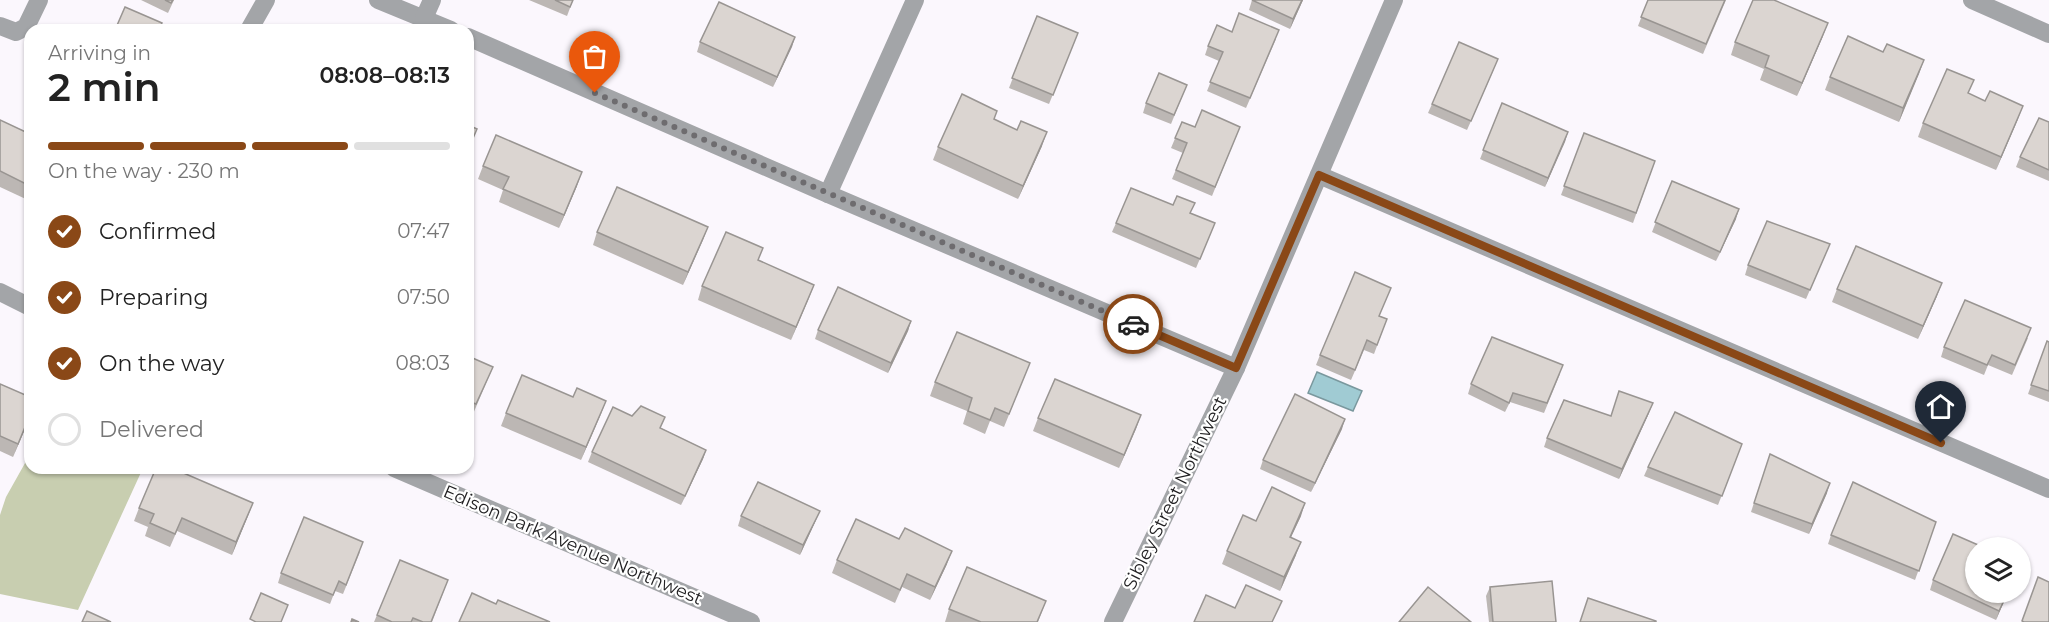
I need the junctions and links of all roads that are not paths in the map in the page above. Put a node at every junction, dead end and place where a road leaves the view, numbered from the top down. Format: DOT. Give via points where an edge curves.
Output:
graph roads {
  1 [pos="39,0"];
  2 [pos="266,0"];
  3 [pos="378,0"];
  4 [pos="432,0"];
  5 [pos="915,0"];
  6 [pos="1394,0"];
  7 [pos="1972,0"];
  8 [pos="424,18"];
  9 [pos="27,24"];
  10 [pos="252,24"];
  11 [pos="438,24"];
  12 [pos="0,26"];
  13 [pos="24,28"];
  14 [pos="2049,34"];
  15 [pos="474,40"];
  16 [pos="1319,175"];
  17 [pos="828,194"];
  18 [pos="0,292"];
  19 [pos="24,304"];
  20 [pos="1236,368"];
  21 [pos="408,474"];
  22 [pos="2049,489"];
  23 [pos="752,622"];
  24 [pos="1113,622"];
  1 -- 9 [label="street"];
  2 -- 10 [label="street"];
  3 -- 8 [label="street"];
  4 -- 8 [label="street"];
  5 -- 17 [label="street"];
  6 -- 16 [label="street, Sibley Street Northwest"];
  7 -- 14 [label="street"];
  8 -- 11 [label="street"];
  12 -- 13 [label="street" via="16,33"];
  15 -- 17 [label="street"];
  16 -- 20 [label="street, Sibley Street Northwest"];
  16 -- 22 [label="street"];
  17 -- 20 [label="street"];
  18 -- 19 [label="street"];
  20 -- 24 [label="street, Sibley Street Northwest"];
  21 -- 23 [label="street, Edison Park Avenue Northwest"];
}
